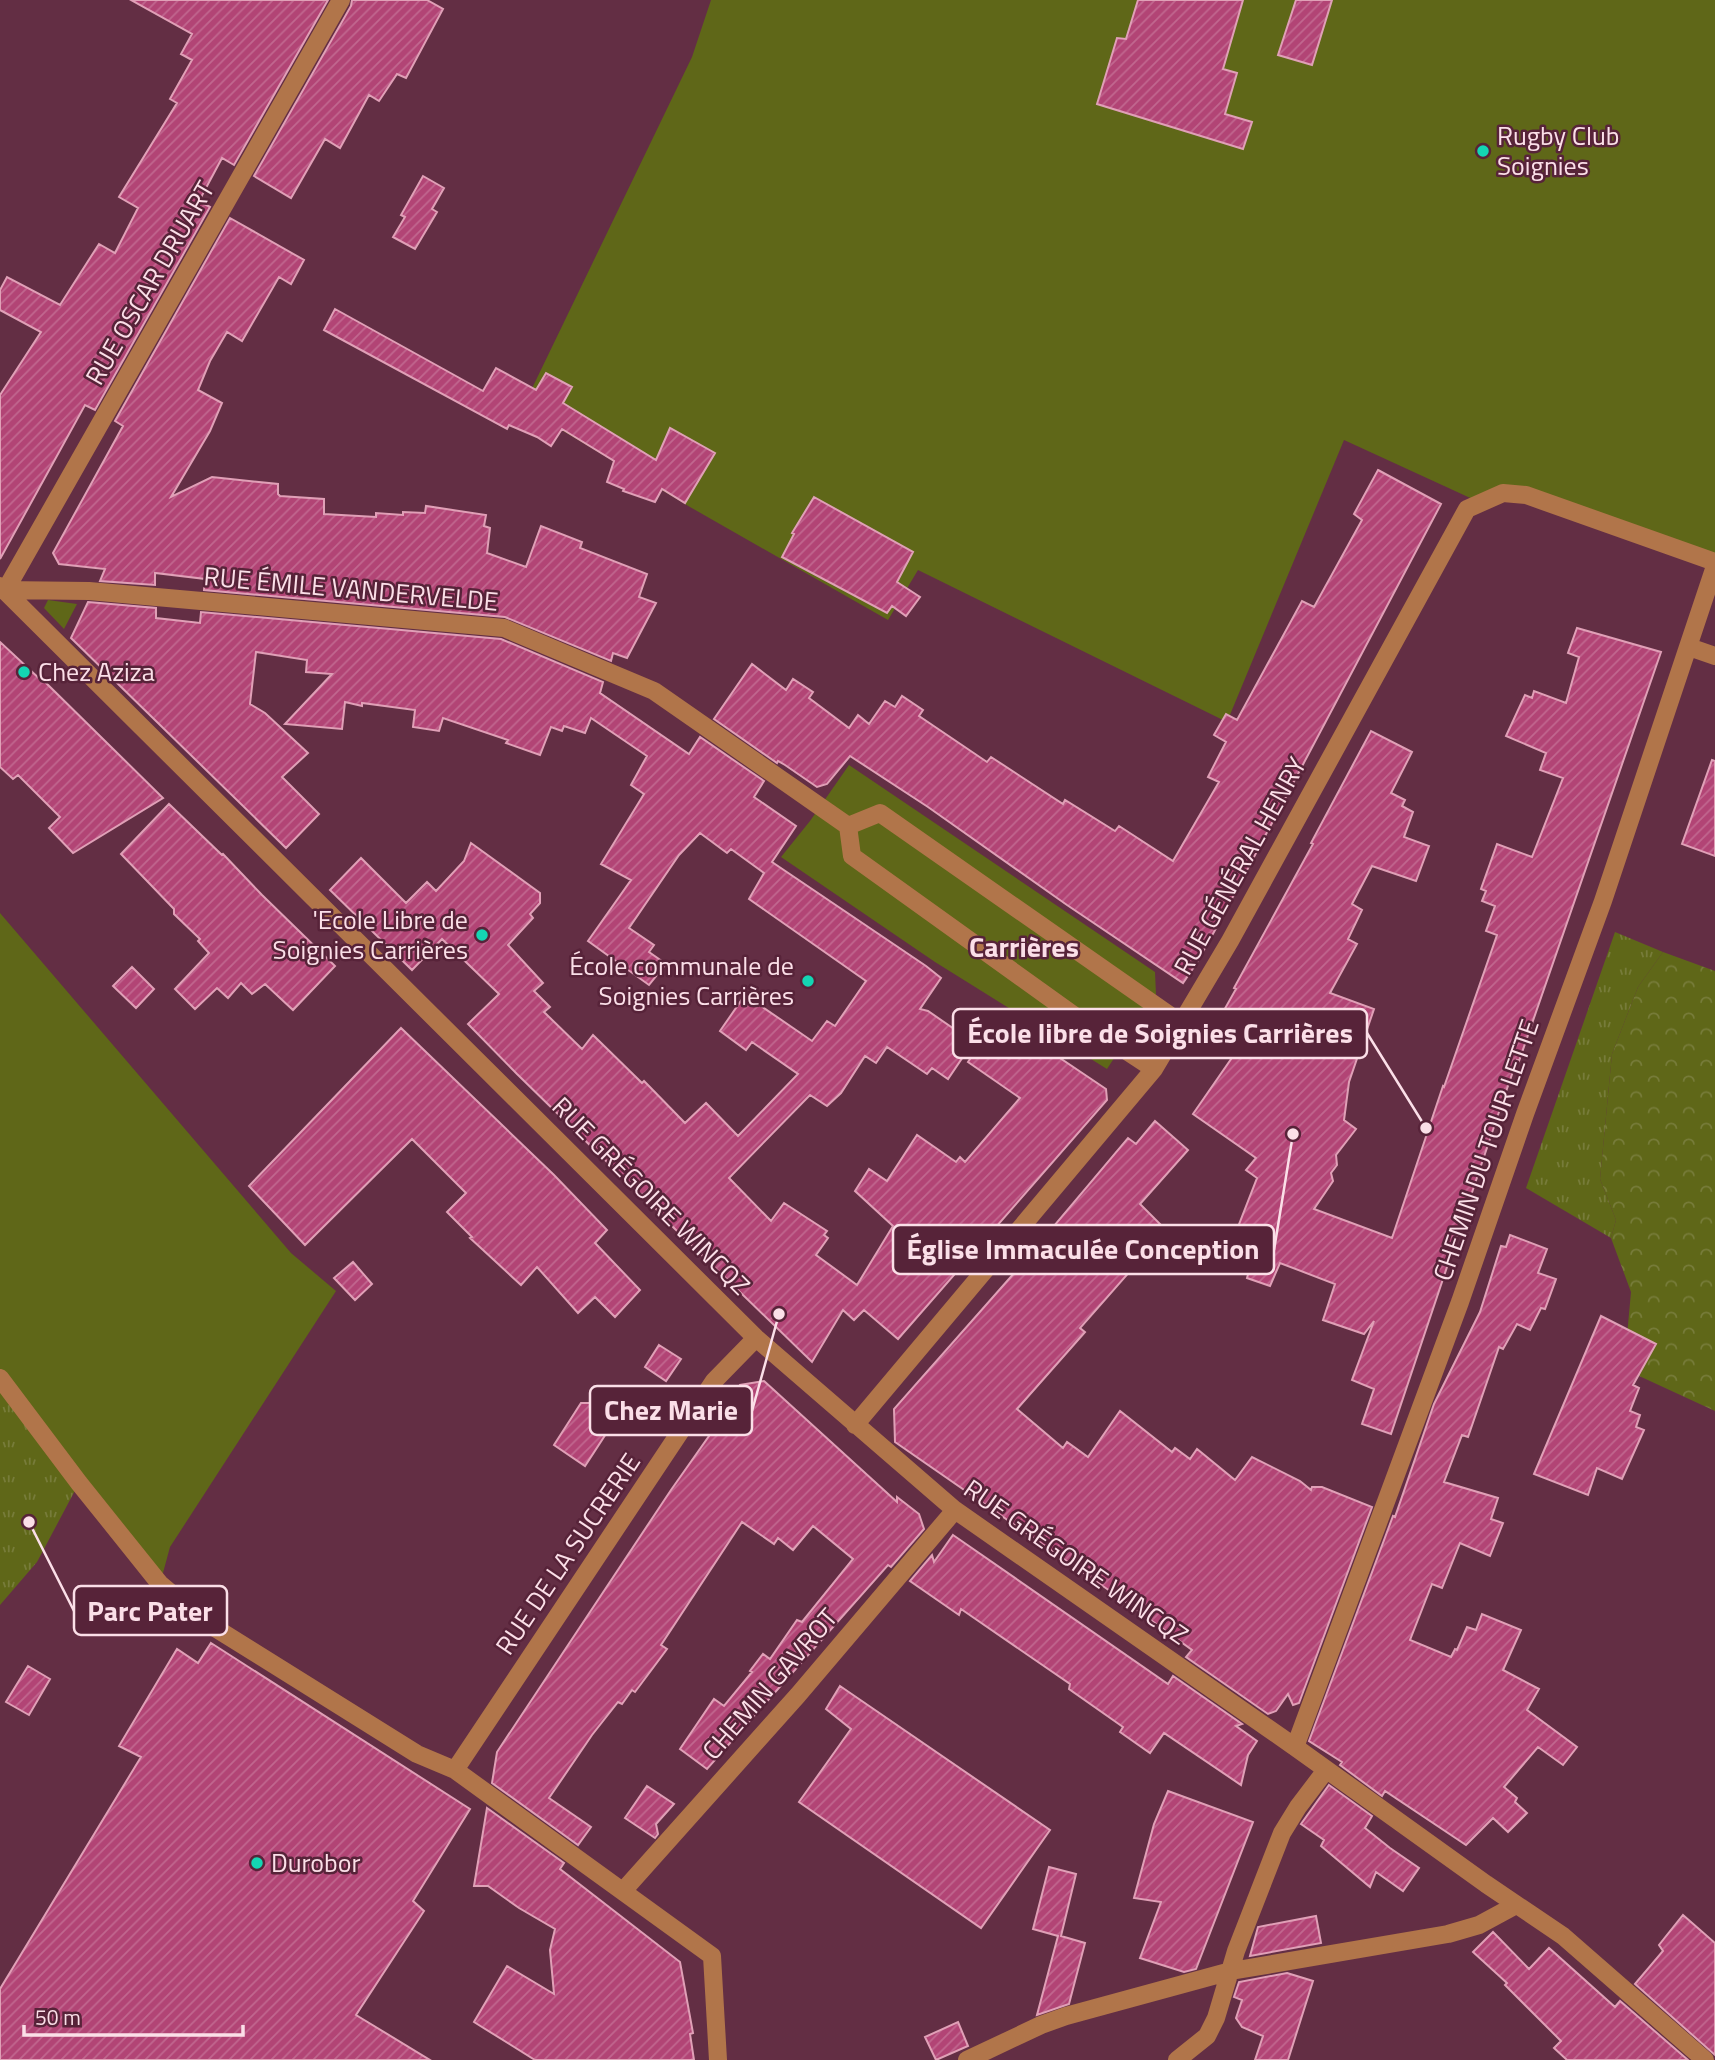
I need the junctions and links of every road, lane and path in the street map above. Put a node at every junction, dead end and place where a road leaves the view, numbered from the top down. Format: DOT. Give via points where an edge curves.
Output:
graph roads {
  1 [pos="341,0"];
  2 [pos="1715,564"];
  3 [pos="2,589"];
  4 [pos="1689,647"];
  5 [pos="1715,656"];
  6 [pos="848,825"];
  7 [pos="1182,1024"];
  8 [pos="1154,1069"];
  9 [pos="756,1338"];
  10 [pos="0,1378"];
  11 [pos="855,1425"];
  12 [pos="955,1510"];
  13 [pos="1294,1747"];
  14 [pos="455,1770"];
  15 [pos="1326,1770"];
  16 [pos="623,1891"];
  17 [pos="1516,1905"];
  18 [pos="1231,1971"];
  19 [pos="718,2060"];
  20 [pos="967,2060"];
  21 [pos="1177,2060"];
  22 [pos="1705,2060"];
  1 -- 3 [label="street, RUE OSCAR DRUART"];
  2 -- 4 [label="street, CHEMIN DU TOUR LETTE"];
  2 -- 7 [label="street, RUE GÉNÉRAL HENRY" via="1525,495 1503,493 1467,509"];
  3 -- 6 [label="street, RUE ÉMILE VANDERVELDE" via="89,591 504,628 654,691"];
  3 -- 9 [label="street, RUE GRÉGOIRE WINCQZ"];
  4 -- 5 [label="street"];
  4 -- 13 [label="street, CHEMIN DU TOUR LETTE" via="1423,1406"];
  6 -- 7 [label="street" via="880,814"];
  6 -- 8 [label="street" via="852,856"];
  7 -- 8 [label="street, RUE GÉNÉRAL HENRY"];
  8 -- 11 [label="street, RUE GÉNÉRAL HENRY"];
  9 -- 11 [label="street, RUE GRÉGOIRE WINCQZ"];
  9 -- 14 [label="street, RUE DE LA SUCRERIE" via="714,1381"];
  10 -- 14 [label="street" via="160,1584 204,1621 417,1754"];
  11 -- 12 [label="street, RUE GRÉGOIRE WINCQZ"];
  12 -- 13 [label="street, RUE GRÉGOIRE WINCQZ"];
  12 -- 16 [label="street, CHEMIN GAVROT"];
  13 -- 15 [label="street, RUE GRÉGOIRE WINCQZ"];
  14 -- 16 [label="street"];
  15 -- 17 [label="street, RUE GRÉGOIRE WINCQZ"];
  15 -- 18 [label="street" via="1282,1833"];
  16 -- 19 [label="street" via="712,1956"];
  17 -- 18 [label="street" via="1448,1934"];
  17 -- 22 [label="street, RUE GRÉGOIRE WINCQZ" via="1563,1936"];
  18 -- 20 [label="street" via="1066,2015"];
  18 -- 21 [label="street" via="1207,2035"];
}
